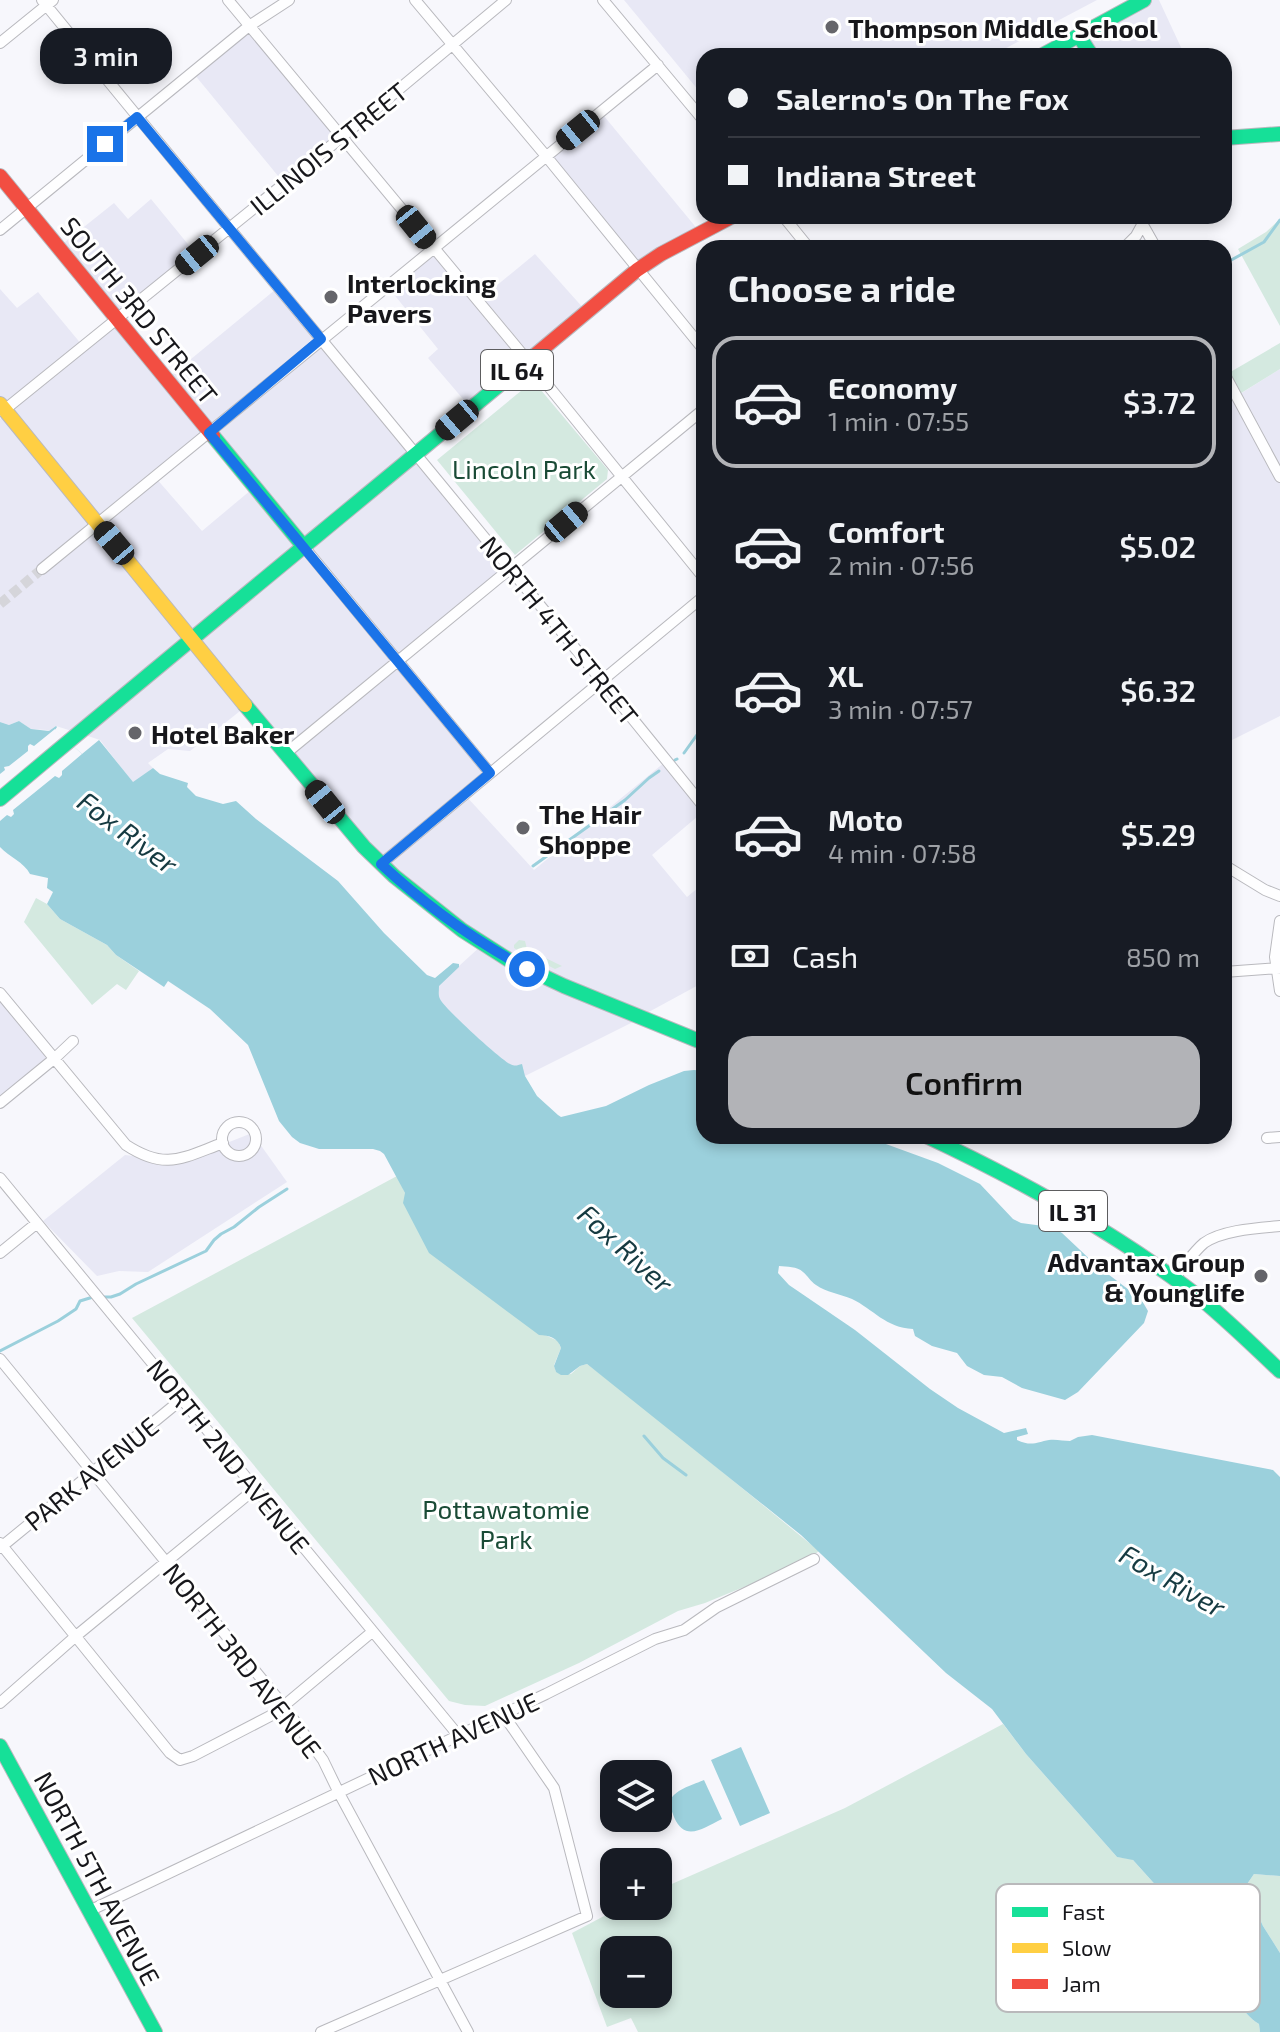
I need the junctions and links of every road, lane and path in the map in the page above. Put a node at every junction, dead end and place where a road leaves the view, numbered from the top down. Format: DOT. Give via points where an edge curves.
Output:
graph roads {
  1 [pos="228,0"];
  2 [pos="289,0"];
  3 [pos="415,0"];
  4 [pos="506,0"];
  5 [pos="603,0"];
  6 [pos="1144,0"];
  7 [pos="47,2"];
  8 [pos="249,26"];
  9 [pos="1079,36"];
  10 [pos="0,43"];
  11 [pos="452,46"];
  12 [pos="1056,48"];
  13 [pos="1087,48"];
  14 [pos="658,65"];
  15 [pos="696,111"];
  16 [pos="137,117"];
  17 [pos="1280,134"];
  18 [pos="1232,137"];
  19 [pos="342,138"];
  20 [pos="546,156"];
  21 [pos="0,176"];
  22 [pos="26,209"];
  23 [pos="718,224"];
  24 [pos="790,224"];
  25 [pos="229,229"];
  26 [pos="0,230"];
  27 [pos="802,240"];
  28 [pos="432,248"];
  29 [pos="637,270"];
  30 [pos="117,319"];
  31 [pos="321,339"];
  32 [pos="696,340"];
  33 [pos="528,361"];
  34 [pos="1232,388"];
  35 [pos="2,409"];
  36 [pos="696,416"];
  37 [pos="209,433"];
  38 [pos="416,454"];
  39 [pos="621,477"];
  40 [pos="1280,477"];
  41 [pos="97,523"];
  42 [pos="304,547"];
  43 [pos="511,568"];
  44 [pos="696,568"];
  45 [pos="42,569"];
  46 [pos="696,603"];
  47 [pos="192,637"];
  48 [pos="398,661"];
  49 [pos="602,681"];
  50 [pos="285,754"];
  51 [pos="490,773"];
  52 [pos="696,797"];
  53 [pos="0,799"];
  54 [pos="381,864"];
  55 [pos="1232,870"];
  56 [pos="1280,896"];
  57 [pos="1280,921"];
  58 [pos="1278,968"];
  59 [pos="1232,971"];
  60 [pos="1280,991"];
  61 [pos="0,993"];
  62 [pos="696,1040"];
  63 [pos="73,1041"];
  64 [pos="55,1058"];
  65 [pos="0,1103"];
  66 [pos="1280,1137"];
  67 [pos="1267,1138"];
  68 [pos="223,1143"];
  69 [pos="942,1144"];
  70 [pos="0,1178"];
  71 [pos="37,1223"];
  72 [pos="1280,1226"];
  73 [pos="0,1253"];
  74 [pos="1174,1278"];
  75 [pos="0,1359"];
  76 [pos="1280,1371"];
  77 [pos="182,1399"];
  78 [pos="92,1472"];
  79 [pos="256,1488"];
  80 [pos="1,1546"];
  81 [pos="814,1559"];
  82 [pos="166,1561"];
  83 [pos="372,1632"];
  84 [pos="76,1636"];
  85 [pos="0,1703"];
  86 [pos="283,1705"];
  87 [pos="503,1714"];
  88 [pos="458,1735"];
  89 [pos="0,1746"];
  90 [pos="339,1793"];
  91 [pos="89,1911"];
  92 [pos="439,1980"];
  93 [pos="155,2032"];
  94 [pos="321,2032"];
  95 [pos="468,2032"];
  1 -- 8 [label="street"];
  2 -- 8 [label="street"];
  3 -- 11 [label="street"];
  4 -- 11 [label="street, ILLINOIS STREET"];
  5 -- 14 [label="street"];
  6 -- 9 [label="main road"];
  7 -- 10 [label="street"];
  7 -- 16 [label="street, NORTH 4TH STREET"];
  8 -- 16 [label="street"];
  8 -- 19 [label="street"];
  9 -- 12 [label="main road"];
  9 -- 13 [label="main road"];
  11 -- 19 [label="street, ILLINOIS STREET"];
  11 -- 20 [label="street"];
  14 -- 15 [label="street"];
  14 -- 20 [label="street"];
  16 -- 22 [label="street"];
  16 -- 25 [label="street, NORTH 4TH STREET"];
  17 -- 18 [label="main road"];
  19 -- 25 [label="street, ILLINOIS STREET"];
  19 -- 28 [label="street"];
  20 -- 28 [label="street"];
  20 -- 29 [label="street"];
  21 -- 22 [label="main road, SOUTH 3RD STREET"];
  22 -- 26 [label="street"];
  22 -- 30 [label="main road, SOUTH 3RD STREET"];
  23 -- 29 [label="main road, IL 64"];
  24 -- 27 [label="street"];
  25 -- 30 [label="street, ILLINOIS STREET"];
  25 -- 31 [label="street, NORTH 4TH STREET"];
  28 -- 31 [label="street"];
  28 -- 33 [label="street"];
  29 -- 32 [label="street"];
  29 -- 33 [label="main road, IL 64"];
  30 -- 35 [label="street, ILLINOIS STREET"];
  30 -- 37 [label="main road, SOUTH 3RD STREET"];
  31 -- 37 [label="street"];
  31 -- 38 [label="street, NORTH 4TH STREET"];
  33 -- 38 [label="main road, IL 64"];
  33 -- 39 [label="street"];
  34 -- 40 [label="street"];
  35 -- 41 [label="main road"];
  36 -- 39 [label="street"];
  37 -- 41 [label="street"];
  37 -- 42 [label="main road, SOUTH 3RD STREET"];
  38 -- 42 [label="main road, IL 64"];
  38 -- 43 [label="street, NORTH 4TH STREET"];
  39 -- 43 [label="street"];
  39 -- 44 [label="street"];
  41 -- 45 [label="street"];
  41 -- 47 [label="main road"];
  42 -- 47 [label="main road, IL 64"];
  42 -- 48 [label="street"];
  43 -- 48 [label="street"];
  43 -- 49 [label="street, NORTH 4TH STREET"];
  46 -- 49 [label="street"];
  47 -- 50 [label="main road"];
  47 -- 53 [label="main road, IL 64"];
  48 -- 50 [label="street"];
  48 -- 51 [label="street"];
  49 -- 51 [label="street"];
  49 -- 52 [label="street, NORTH 4TH STREET"];
  50 -- 54 [label="main road"];
  51 -- 54 [label="street"];
  54 -- 62 [label="main road" via="435,910 509,960"];
  55 -- 56 [label="street"];
  57 -- 58 [label="street"];
  58 -- 59 [label="street"];
  58 -- 60 [label="street"];
  61 -- 64 [label="street"];
  63 -- 64 [label="street"];
  64 -- 65 [label="street"];
  64 -- 68 [label="street" via="126,1145 142,1155 179,1159"];
  66 -- 67 [label="street"];
  69 -- 74 [label="main road, IL 31" via="1105,1229"];
  70 -- 71 [label="street, NORTH 2ND AVENUE"];
  71 -- 73 [label="street"];
  71 -- 77 [label="street, NORTH 2ND AVENUE"];
  72 -- 74 [label="street" via="1205,1242"];
  74 -- 76 [label="main road, IL 31"];
  75 -- 78 [label="street, NORTH 3RD AVENUE"];
  77 -- 78 [label="street, PARK AVENUE"];
  77 -- 79 [label="street, NORTH 2ND AVENUE"];
  78 -- 80 [label="street, PARK AVENUE"];
  78 -- 82 [label="street, NORTH 3RD AVENUE"];
  79 -- 82 [label="street"];
  79 -- 83 [label="street, NORTH 2ND AVENUE"];
  80 -- 84 [label="street"];
  81 -- 87 [label="street, NORTH AVENUE" via="717,1607 684,1630 655,1639"];
  82 -- 84 [label="street"];
  82 -- 86 [label="street, NORTH 3RD AVENUE"];
  83 -- 86 [label="street"];
  83 -- 88 [label="street, NORTH 2ND AVENUE"];
  84 -- 85 [label="street"];
  84 -- 86 [label="street" via="180,1760"];
  86 -- 90 [label="street, NORTH 3RD AVENUE" via="323,1760"];
  87 -- 88 [label="street, NORTH AVENUE"];
  87 -- 92 [label="street" via="554,1788 587,1916"];
  88 -- 90 [label="street, NORTH AVENUE"];
  89 -- 91 [label="main road, NORTH 5TH AVENUE"];
  90 -- 91 [label="street, NORTH AVENUE"];
  90 -- 92 [label="street, NORTH 3RD AVENUE"];
  91 -- 93 [label="main road, NORTH 5TH AVENUE"];
  92 -- 94 [label="street"];
  92 -- 95 [label="street, NORTH 3RD AVENUE"];
}
